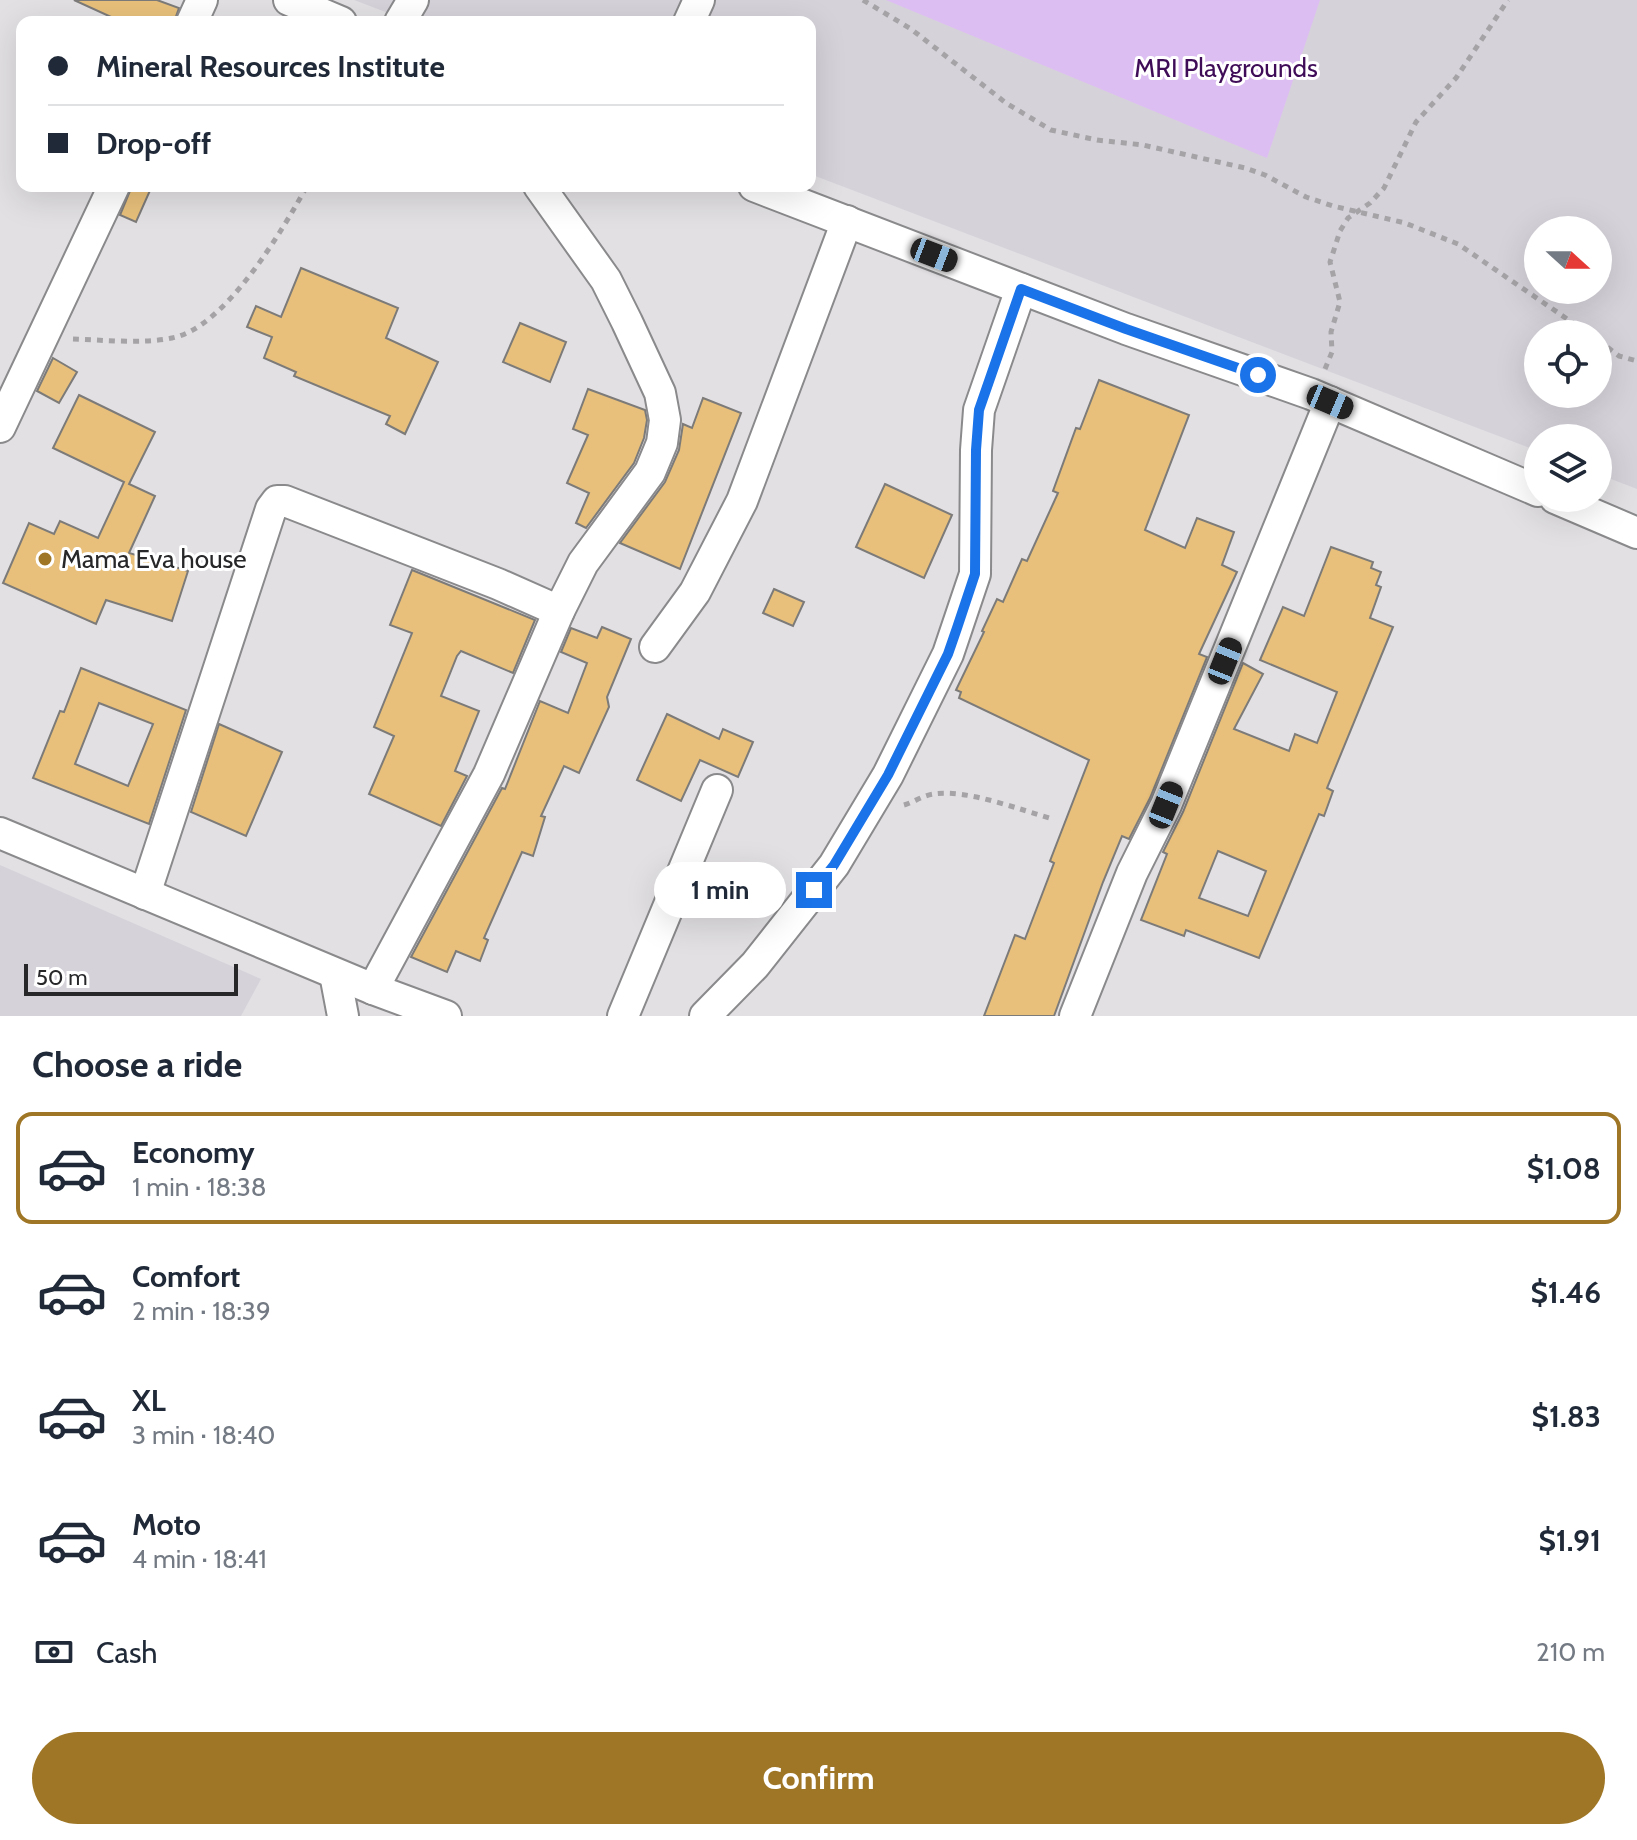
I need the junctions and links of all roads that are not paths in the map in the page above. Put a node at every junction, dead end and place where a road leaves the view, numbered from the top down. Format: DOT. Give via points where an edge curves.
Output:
graph roads {
  1 [pos="289,0"];
  2 [pos="327,16"];
  3 [pos="111,192"];
  4 [pos="543,192"];
  5 [pos="770,192"];
  6 [pos="847,221"];
  7 [pos="1021,289"];
  8 [pos="1320,398"];
  9 [pos="0,427"];
  10 [pos="1524,485"];
  11 [pos="1588,512"];
  12 [pos="1637,533"];
  13 [pos="559,611"];
  14 [pos="655,647"];
  15 [pos="717,790"];
  16 [pos="0,833"];
  17 [pos="145,894"];
  18 [pos="335,974"];
  19 [pos="373,989"];
  20 [pos="343,1016"];
  21 [pos="446,1016"];
  22 [pos="623,1016"];
  23 [pos="705,1016"];
  24 [pos="1075,1016"];
  1 -- 2 [label="street"];
  3 -- 9 [label="street"];
  4 -- 13 [label="street" via="606,280 660,393 665,420 650,472 583,563"];
  5 -- 6 [label="street"];
  6 -- 7 [label="street"];
  6 -- 14 [label="street" via="742,501 695,592"];
  7 -- 8 [label="street"];
  7 -- 23 [label="street" via="979,410 975,574 948,654 888,775 834,865 755,965"];
  8 -- 10 [label="street"];
  8 -- 24 [label="street" via="1166,805 1132,873"];
  11 -- 12 [label="street"];
  13 -- 17 [label="street" via="277,501 247,577"];
  13 -- 19 [label="street" via="489,774"];
  15 -- 22 [label="street"];
  16 -- 17 [label="street"];
  17 -- 18 [label="street"];
  18 -- 19 [label="street"];
  18 -- 20 [label="street"];
  19 -- 21 [label="street"];
}
